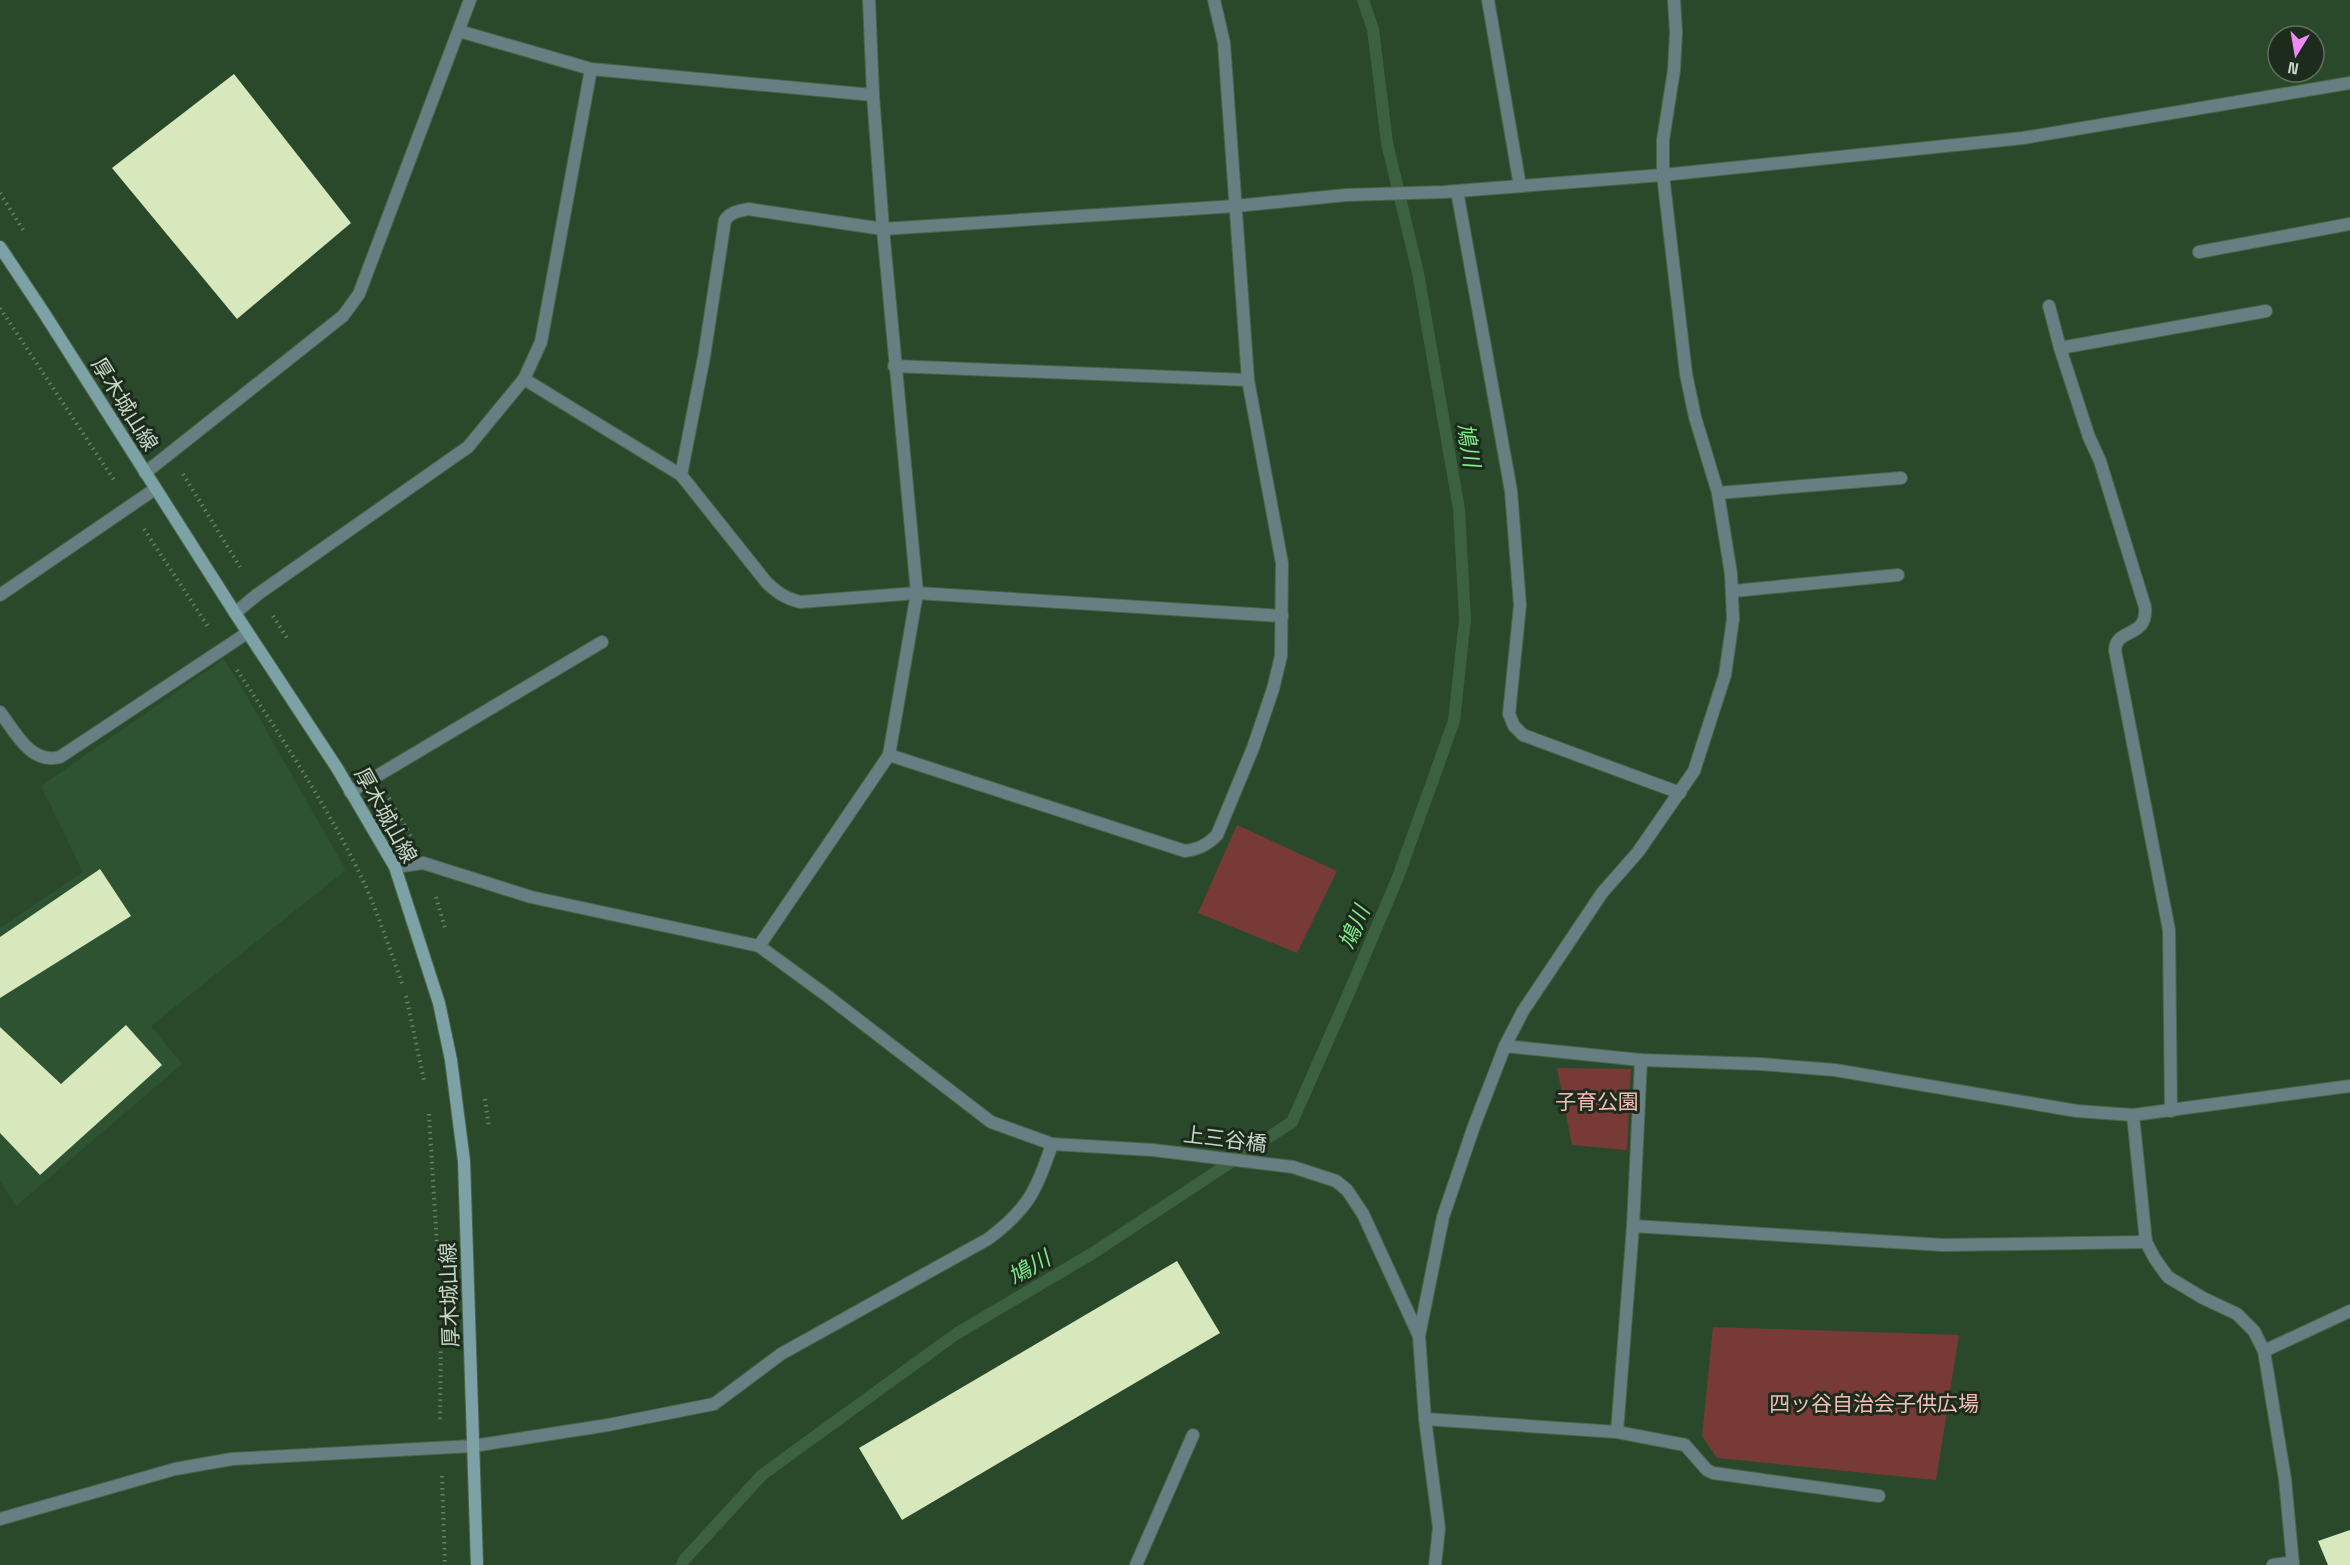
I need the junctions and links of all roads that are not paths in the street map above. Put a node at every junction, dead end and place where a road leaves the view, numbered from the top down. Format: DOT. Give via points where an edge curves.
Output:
graph roads {
  1 [pos="470,0"];
  2 [pos="869,0"];
  3 [pos="1214,0"];
  4 [pos="1488,0"];
  5 [pos="1674,0"];
  6 [pos="459,31"];
  7 [pos="591,69"];
  8 [pos="2350,83"];
  9 [pos="873,95"];
  10 [pos="1663,175"];
  11 [pos="1520,186"];
  12 [pos="1451,192"];
  13 [pos="1236,206"];
  14 [pos="2350,224"];
  15 [pos="883,229"];
  16 [pos="0,248"];
  17 [pos="2199,252"];
  18 [pos="2049,306"];
  19 [pos="2266,311"];
  20 [pos="2060,348"];
  21 [pos="894,366"];
  22 [pos="524,380"];
  23 [pos="1248,380"];
  24 [pos="145,473"];
  25 [pos="681,475"];
  26 [pos="1901,478"];
  27 [pos="155,489"];
  28 [pos="1718,493"];
  29 [pos="1898,575"];
  30 [pos="1733,591"];
  31 [pos="917,593"];
  32 [pos="0,595"];
  33 [pos="235,613"];
  34 [pos="1282,615"];
  35 [pos="247,633"];
  36 [pos="603,642"];
  37 [pos="0,712"];
  38 [pos="888,755"];
  39 [pos="350,792"];
  40 [pos="1680,793"];
  41 [pos="395,867"];
  42 [pos="759,946"];
  43 [pos="1505,1046"];
  44 [pos="1641,1060"];
  45 [pos="2350,1086"];
  46 [pos="2171,1111"];
  47 [pos="2133,1115"];
  48 [pos="1052,1144"];
  49 [pos="1633,1226"];
  50 [pos="2146,1242"];
  51 [pos="2350,1311"];
  52 [pos="1419,1336"];
  53 [pos="2264,1351"];
  54 [pos="1425,1419"];
  55 [pos="1617,1431"];
  56 [pos="1193,1435"];
  57 [pos="473,1446"];
  58 [pos="1879,1496"];
  59 [pos="0,1519"];
  60 [pos="2293,1563"];
  61 [pos="477,1565"];
  62 [pos="1136,1565"];
  63 [pos="1435,1565"];
  64 [pos="2273,1565"];
  1 -- 6 [label="street"];
  2 -- 9 [label="street"];
  3 -- 13 [label="street" via="1224,43"];
  4 -- 11 [label="street"];
  5 -- 10 [label="street" via="1674,70 1663,140"];
  6 -- 7 [label="street"];
  6 -- 24 [label="street" via="359,294 343,316"];
  7 -- 9 [label="street"];
  7 -- 22 [label="street" via="541,342"];
  8 -- 10 [label="street" via="2023,138"];
  9 -- 15 [label="street"];
  10 -- 11 [label="street"];
  10 -- 28 [label="street" via="1686,374"];
  11 -- 12 [label="street"];
  12 -- 13 [label="street" via="1346,195"];
  12 -- 40 [label="street" via="1511,491 1520,605 1509,714 1523,735"];
  13 -- 15 [label="street"];
  13 -- 23 [label="street"];
  14 -- 17 [label="street"];
  15 -- 21 [label="street"];
  15 -- 25 [label="street" via="748,209 730,213 725,220"];
  16 -- 24 [label="main road, 厚木城山線"];
  18 -- 20 [label="street"];
  19 -- 20 [label="street"];
  20 -- 46 [label="street" via="2145,607 2142,624 2119,638 2115,650 2169,930"];
  21 -- 23 [label="street"];
  21 -- 31 [label="street"];
  22 -- 25 [label="street"];
  22 -- 33 [label="street" via="468,447"];
  23 -- 34 [label="street" via="1282,563"];
  24 -- 27 [label="main road, 厚木城山線"];
  25 -- 31 [label="street" via="768,583 787,599 800,602"];
  26 -- 28 [label="street"];
  27 -- 32 [label="street"];
  27 -- 33 [label="main road, 厚木城山線"];
  28 -- 30 [label="street"];
  29 -- 30 [label="street"];
  30 -- 40 [label="street" via="1725,675 1694,771"];
  31 -- 34 [label="street"];
  31 -- 38 [label="street"];
  33 -- 35 [label="main road, 厚木城山線"];
  34 -- 38 [label="street" via="1281,656 1253,748 1217,835 1197,849 1185,851"];
  35 -- 37 [label="street" via="60,757 50,760 32,752"];
  35 -- 39 [label="main road, 厚木城山線"];
  36 -- 39 [label="street"];
  38 -- 42 [label="street"];
  39 -- 41 [label="main road, 厚木城山線"];
  40 -- 43 [label="street" via="1638,852 1602,893 1523,1011"];
  41 -- 42 [label="street" via="423,863 531,897"];
  41 -- 57 [label="main road, 厚木城山線" via="439,1003 451,1060 464,1161"];
  42 -- 48 [label="street, 上三谷橋" via="991,1122"];
  43 -- 44 [label="street"];
  43 -- 52 [label="street" via="1443,1217"];
  44 -- 47 [label="street" via="1835,1070 2077,1111"];
  44 -- 49 [label="street"];
  45 -- 46 [label="street"];
  46 -- 47 [label="street"];
  47 -- 50 [label="street"];
  48 -- 52 [label="street, 上三谷橋" via="1153,1150 1293,1167 1336,1181 1354,1198 1363,1214"];
  48 -- 57 [label="street" via="1040,1180 1010,1223 781,1354 714,1404"];
  49 -- 50 [label="street" via="1943,1245"];
  49 -- 55 [label="street"];
  50 -- 53 [label="street" via="2168,1277 2237,1314 2254,1331"];
  51 -- 53 [label="street"];
  52 -- 54 [label="street"];
  53 -- 60 [label="street" via="2285,1479"];
  54 -- 55 [label="street"];
  54 -- 63 [label="street" via="1439,1528"];
  55 -- 58 [label="street" via="1685,1445 1713,1473"];
  56 -- 62 [label="street"];
  57 -- 59 [label="street" via="232,1458 176,1469"];
  57 -- 61 [label="main road, 厚木城山線"];
  60 -- 64 [label="street"];
}
